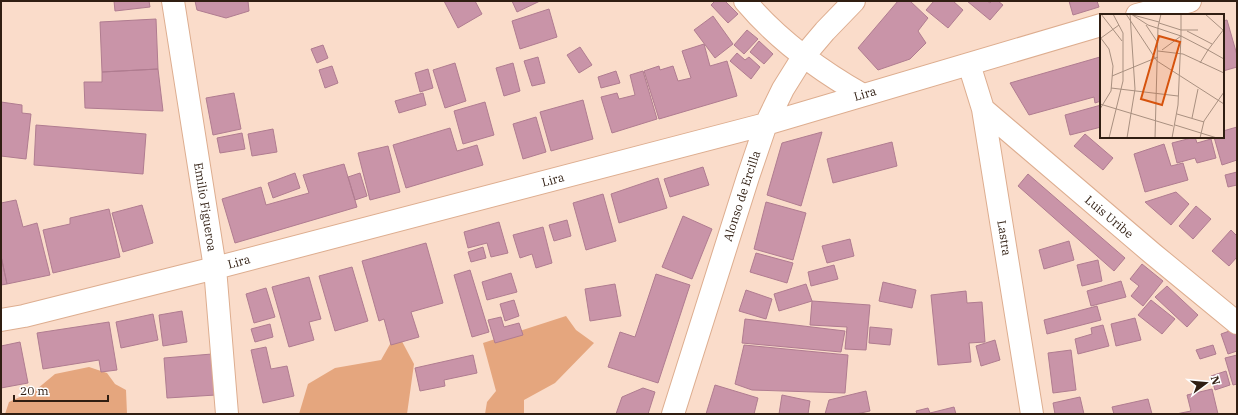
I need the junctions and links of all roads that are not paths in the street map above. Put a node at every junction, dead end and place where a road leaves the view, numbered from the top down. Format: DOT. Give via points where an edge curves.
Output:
graph roads {
  1 [pos="172,1"];
  2 [pos="745,1"];
  3 [pos="854,1"];
  4 [pos="1134,1"];
  5 [pos="1190,1"];
  6 [pos="1123,14"];
  7 [pos="1141,14"];
  8 [pos="1100,25"];
  9 [pos="803,57"];
  10 [pos="969,64"];
  11 [pos="863,95"];
  12 [pos="983,109"];
  13 [pos="766,124"];
  14 [pos="215,268"];
  15 [pos="1,320"];
  16 [pos="1237,323"];
  17 [pos="227,414"];
  18 [pos="672,414"];
  19 [pos="1032,414"];
  1 -- 14 [label="street, Emilio Figueroa"];
  2 -- 9 [label="street" via="776,34"];
  3 -- 9 [label="street, Alonso de Ercilla"];
  4 -- 6 [label="street"];
  5 -- 7 [label="street"];
  8 -- 10 [label="street, Lira"];
  9 -- 11 [label="street" via="832,78"];
  9 -- 13 [label="street, Alonso de Ercilla" via="783,89"];
  10 -- 11 [label="street, Lira"];
  10 -- 12 [label="street, Lastra"];
  11 -- 13 [label="street, Lira"];
  12 -- 16 [label="street, Luis Uribe"];
  12 -- 19 [label="street, Lastra"];
  13 -- 14 [label="street, Lira"];
  13 -- 18 [label="street, Alonso de Ercilla"];
  14 -- 15 [label="street, Lira"];
  14 -- 17 [label="street, Emilio Figueroa"];
}
